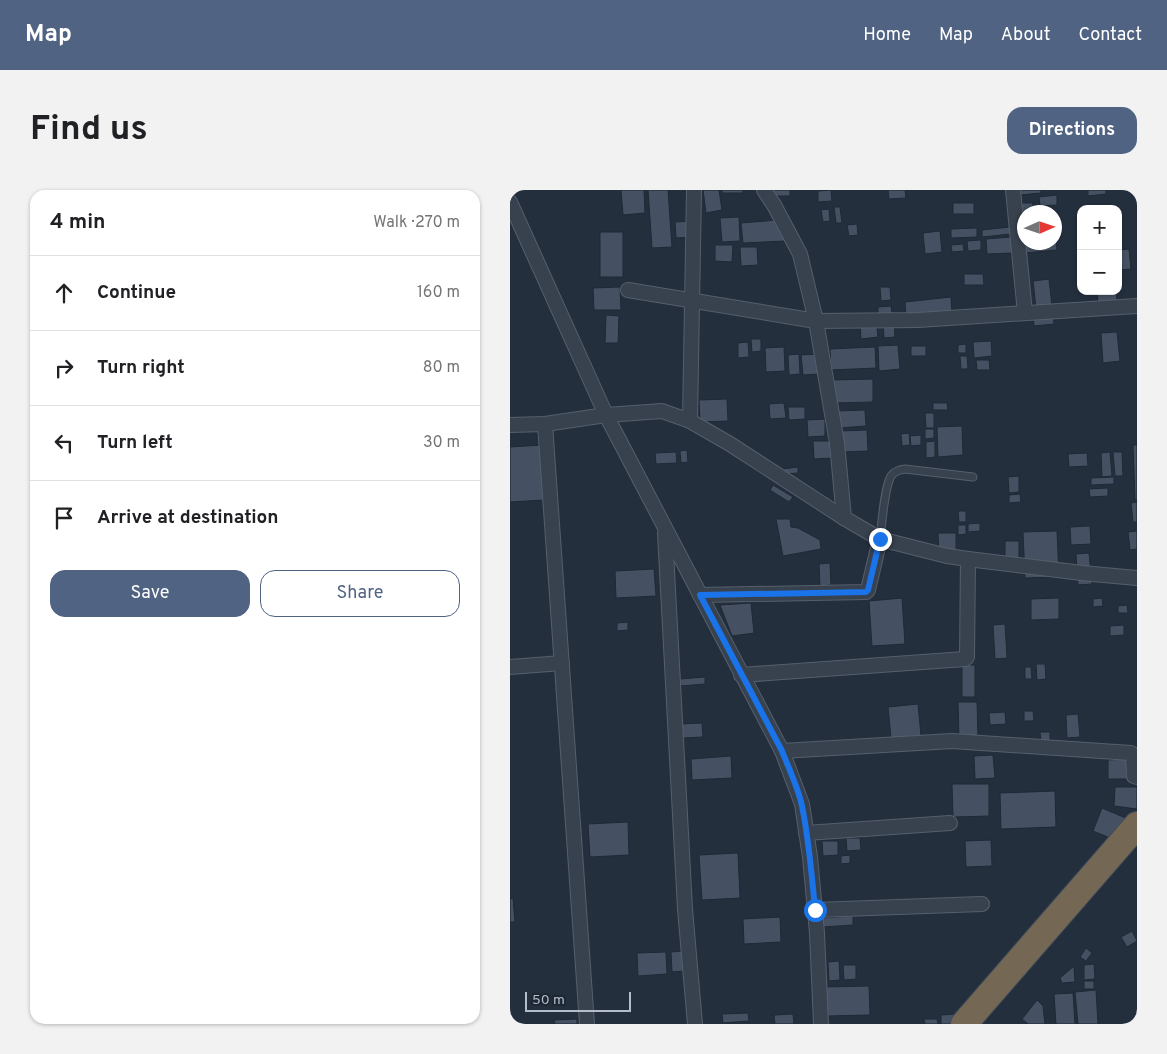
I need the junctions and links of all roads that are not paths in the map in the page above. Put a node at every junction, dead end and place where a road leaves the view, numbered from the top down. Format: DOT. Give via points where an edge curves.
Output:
graph roads {
  1 [pos="694,190"];
  2 [pos="764,190"];
  3 [pos="1013,190"];
  4 [pos="510,202"];
  5 [pos="628,290"];
  6 [pos="692,300"];
  7 [pos="1137,306"];
  8 [pos="1025,313"];
  9 [pos="816,321"];
  10 [pos="606,414"];
  11 [pos="690,421"];
  12 [pos="546,424"];
  13 [pos="510,425"];
  14 [pos="973,477"];
  15 [pos="844,518"];
  16 [pos="665,529"];
  17 [pos="880,539"];
  18 [pos="968,559"];
  19 [pos="1137,578"];
  20 [pos="700,595"];
  21 [pos="562,663"];
  22 [pos="510,667"];
  23 [pos="741,675"];
  24 [pos="782,751"];
  25 [pos="1137,777"];
  26 [pos="950,823"];
  27 [pos="1137,826"];
  28 [pos="806,832"];
  29 [pos="982,904"];
  30 [pos="815,910"];
  31 [pos="588,1024"];
  32 [pos="695,1024"];
  33 [pos="821,1024"];
  34 [pos="964,1024"];
  1 -- 6 [label="street"];
  2 -- 9 [label="street" via="800,254"];
  3 -- 8 [label="street"];
  4 -- 10 [label="street"];
  5 -- 6 [label="street"];
  6 -- 9 [label="street"];
  6 -- 11 [label="street"];
  7 -- 8 [label="street"];
  8 -- 9 [label="street" via="918,320"];
  9 -- 15 [label="street" via="837,443"];
  10 -- 11 [label="street" via="662,411"];
  10 -- 12 [label="street"];
  10 -- 16 [label="street"];
  11 -- 15 [label="street"];
  12 -- 13 [label="street"];
  12 -- 21 [label="street"];
  14 -- 17 [label="lane" via="905,469 896,471 887,488"];
  15 -- 17 [label="street"];
  16 -- 20 [label="street"];
  16 -- 32 [label="street" via="685,909"];
  17 -- 18 [label="street"];
  17 -- 20 [label="street" via="866,592"];
  18 -- 19 [label="street"];
  18 -- 23 [label="street" via="965,659"];
  20 -- 23 [label="street"];
  21 -- 22 [label="street"];
  21 -- 31 [label="street"];
  23 -- 24 [label="street"];
  24 -- 25 [label="street" via="952,741 1131,753 1134,776"];
  24 -- 28 [label="street" via="802,804"];
  26 -- 28 [label="street"];
  27 -- 34 [label="highway"];
  28 -- 30 [label="street"];
  29 -- 30 [label="street"];
  30 -- 33 [label="street"];
}
